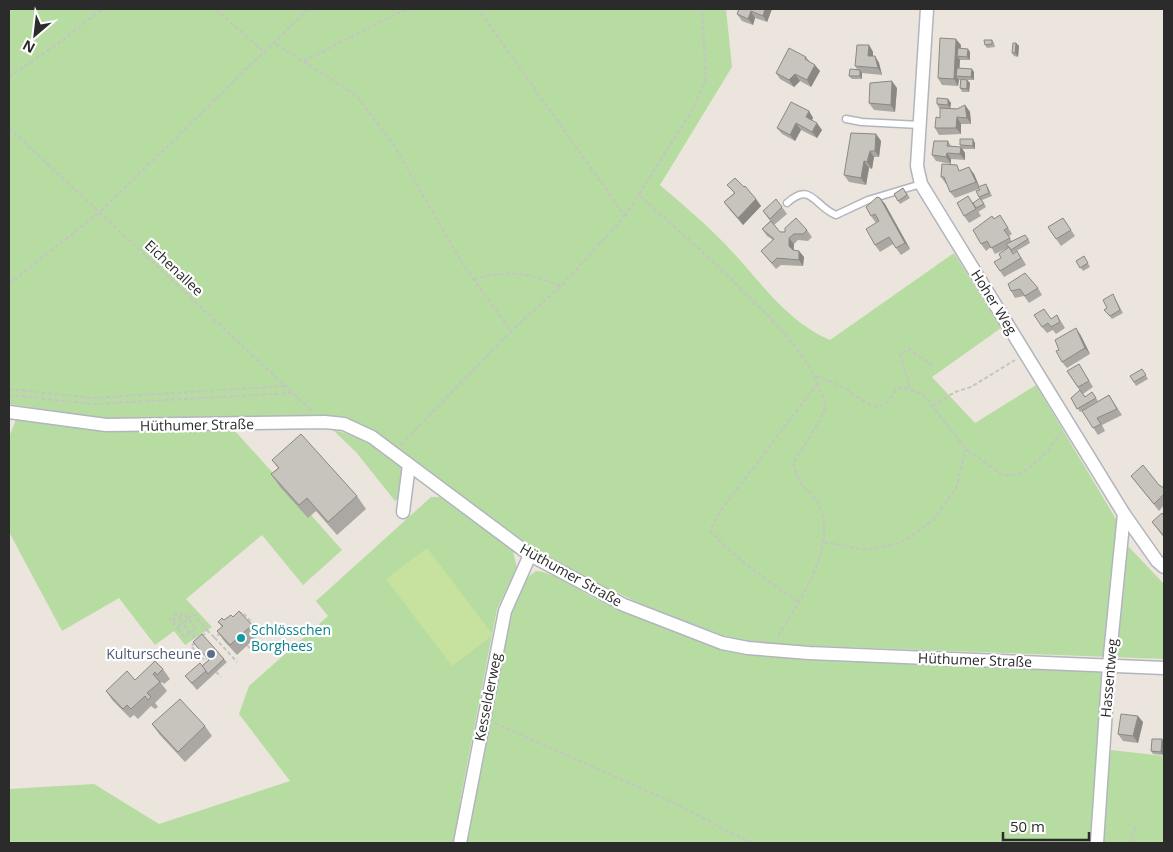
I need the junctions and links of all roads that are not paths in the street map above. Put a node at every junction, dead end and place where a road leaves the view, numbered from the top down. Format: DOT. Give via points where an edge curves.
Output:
graph roads {
  1 [pos="927,9"];
  2 [pos="846,119"];
  3 [pos="920,125"];
  4 [pos="921,184"];
  5 [pos="788,203"];
  6 [pos="9,412"];
  7 [pos="409,465"];
  8 [pos="403,512"];
  9 [pos="1124,514"];
  10 [pos="530,555"];
  11 [pos="1164,567"];
  12 [pos="1110,665"];
  13 [pos="1164,668"];
  14 [pos="460,843"];
  15 [pos="1097,843"];
  1 -- 3 [label="street, Hoher Weg"];
  2 -- 3 [label="lane"];
  3 -- 4 [label="street, Hoher Weg" via="917,166"];
  4 -- 5 [label="lane" via="868,200 836,215 803,193"];
  4 -- 9 [label="street, Hoher Weg"];
  6 -- 7 [label="street, Hüthumer Straße" via="106,425 344,424 372,437"];
  7 -- 8 [label="street"];
  7 -- 10 [label="street, Hüthumer Straße"];
  9 -- 11 [label="street, Hoher Weg"];
  9 -- 12 [label="street, Hassentweg"];
  10 -- 12 [label="street, Hüthumer Straße" via="624,605 722,643 809,654"];
  10 -- 14 [label="street, Kesselderweg" via="505,611"];
  12 -- 13 [label="street, Hüthumer Straße"];
  12 -- 15 [label="street, Hassentweg"];
}
